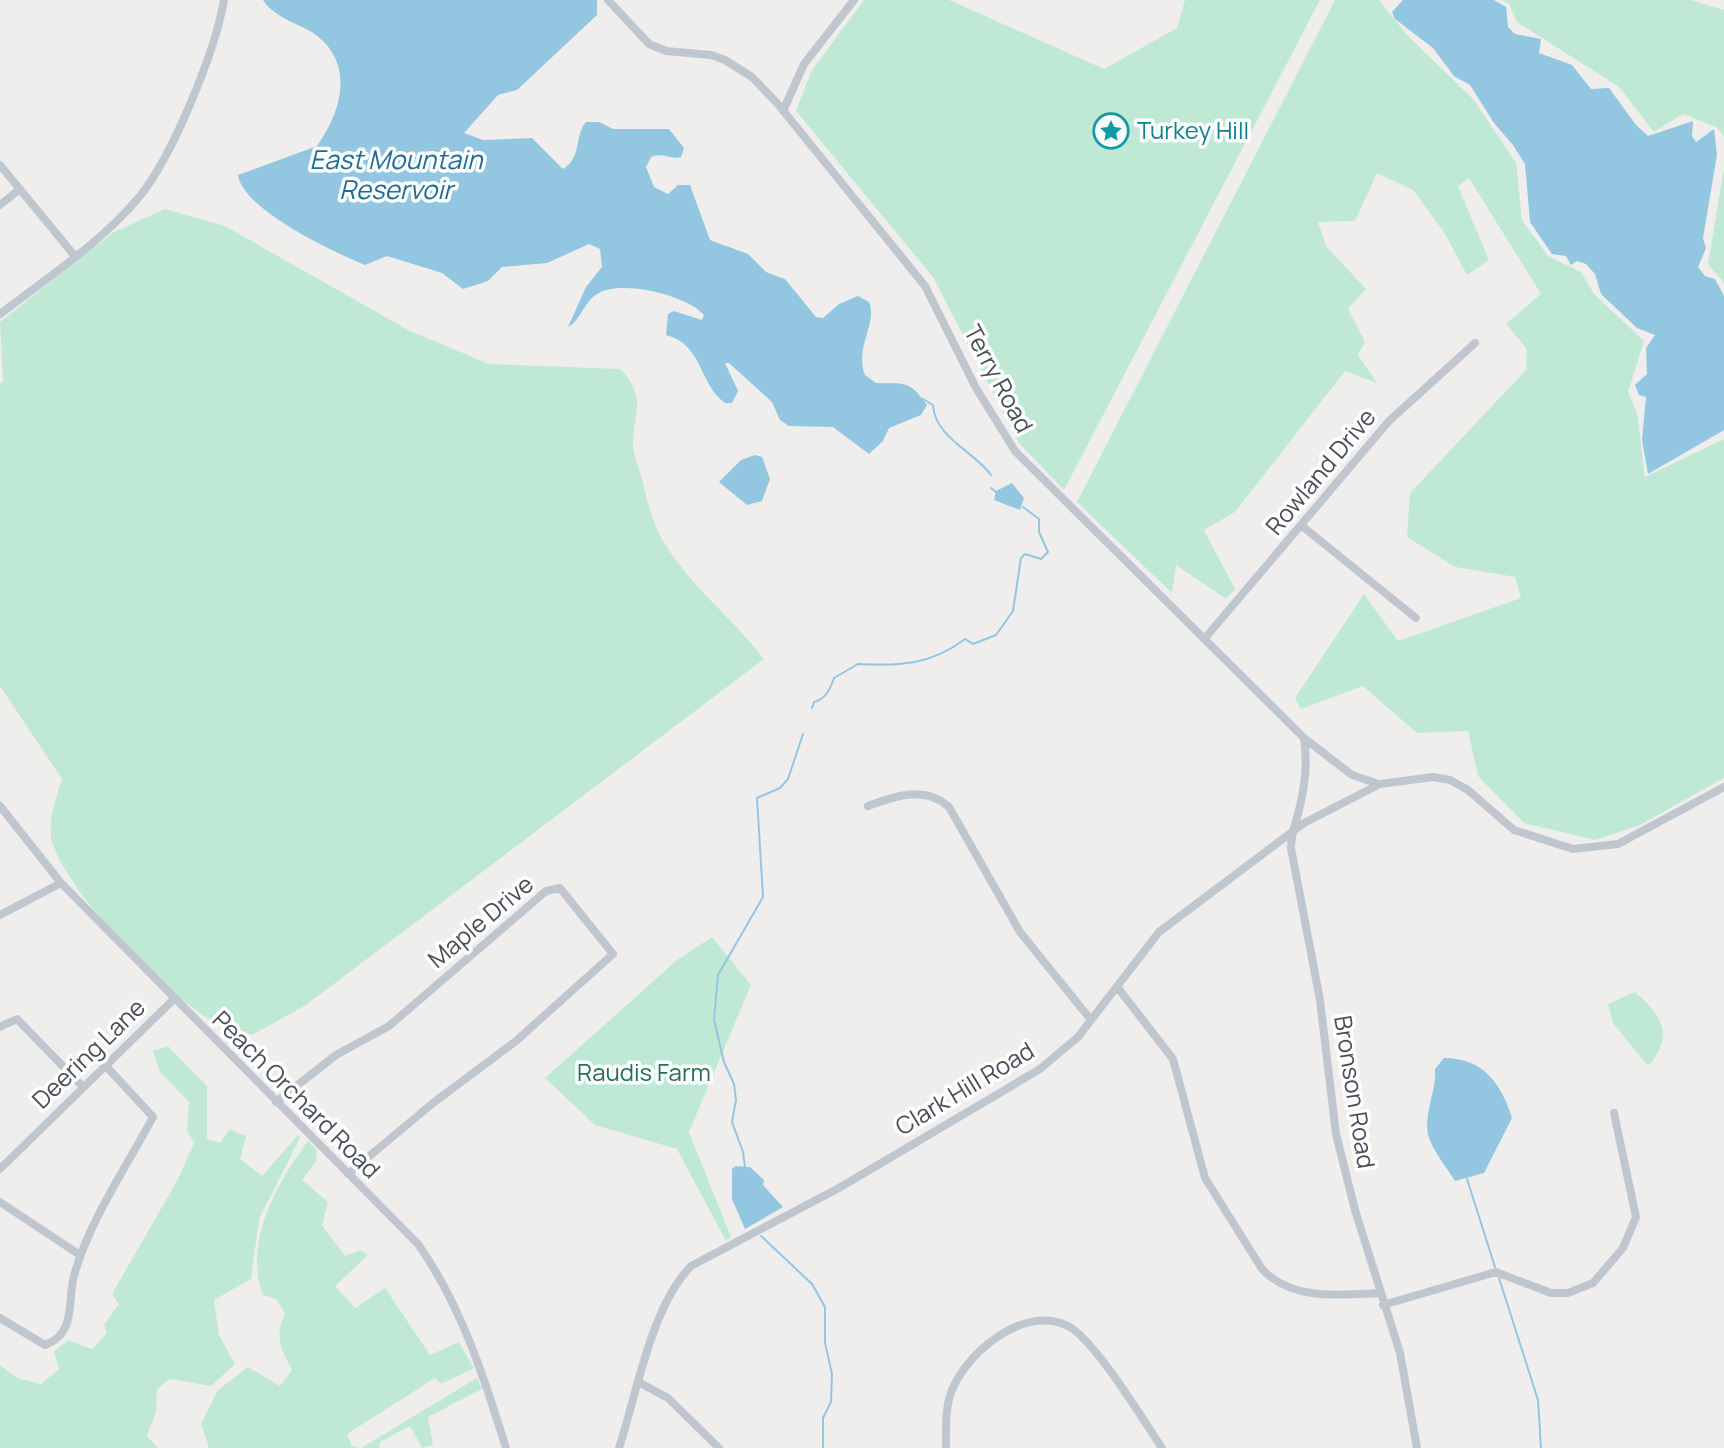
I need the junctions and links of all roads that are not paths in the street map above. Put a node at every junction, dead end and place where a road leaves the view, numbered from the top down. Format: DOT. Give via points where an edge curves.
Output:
graph roads {
  1 [pos="224,0"];
  2 [pos="608,0"];
  3 [pos="854,0"];
  4 [pos="783,111"];
  5 [pos="0,165"];
  6 [pos="20,189"];
  7 [pos="0,205"];
  8 [pos="74,255"];
  9 [pos="0,314"];
  10 [pos="1475,343"];
  11 [pos="1302,526"];
  12 [pos="1416,618"];
  13 [pos="1206,637"];
  14 [pos="1304,738"];
  15 [pos="1380,784"];
  16 [pos="1724,787"];
  17 [pos="0,806"];
  18 [pos="868,806"];
  19 [pos="1291,834"];
  20 [pos="61,883"];
  21 [pos="0,915"];
  22 [pos="1118,988"];
  23 [pos="173,1000"];
  24 [pos="1091,1020"];
  25 [pos="0,1027"];
  26 [pos="105,1065"];
  27 [pos="83,1087"];
  28 [pos="276,1102"];
  29 [pos="1614,1113"];
  30 [pos="0,1169"];
  31 [pos="348,1174"];
  32 [pos="0,1202"];
  33 [pos="80,1255"];
  34 [pos="1380,1293"];
  35 [pos="1383,1305"];
  36 [pos="0,1318"];
  37 [pos="640,1383"];
  38 [pos="506,1448"];
  39 [pos="619,1448"];
  40 [pos="719,1448"];
  41 [pos="946,1448"];
  42 [pos="1162,1448"];
  43 [pos="1417,1448"];
  1 -- 8 [label="street" via="212,52 157,170 126,211"];
  2 -- 4 [label="street, Terry Road" via="649,44 725,60 752,77"];
  3 -- 4 [label="street" via="804,64"];
  4 -- 13 [label="street, Terry Road" via="925,286 976,388 1015,451"];
  5 -- 6 [label="street"];
  6 -- 7 [label="street"];
  6 -- 8 [label="street"];
  8 -- 9 [label="street"];
  10 -- 11 [label="street, Rowland Drive" via="1389,421"];
  11 -- 12 [label="street"];
  11 -- 13 [label="street, Rowland Drive"];
  13 -- 14 [label="street, Terry Road"];
  14 -- 15 [label="street, Terry Road" via="1352,775"];
  14 -- 19 [label="street, Bronson Road" via="1307,760"];
  15 -- 16 [label="street" via="1450,780 1514,830 1573,849 1618,844"];
  15 -- 19 [label="street, Clark Hill Road"];
  17 -- 20 [label="street, Peach Orchard Road"];
  18 -- 24 [label="street" via="923,794 938,797 949,807 1020,932"];
  19 -- 22 [label="street, Clark Hill Road" via="1159,932"];
  19 -- 34 [label="street, Bronson Road" via="1320,1000 1336,1134"];
  20 -- 21 [label="street"];
  20 -- 23 [label="street, Peach Orchard Road"];
  22 -- 24 [label="street, Clark Hill Road"];
  22 -- 34 [label="street" via="1173,1059 1205,1178 1262,1269 1289,1289"];
  23 -- 26 [label="street, Deering Lane"];
  23 -- 28 [label="street, Peach Orchard Road"];
  24 -- 37 [label="street, Clark Hill Road" via="1062,1052 1003,1094 691,1266 663,1305"];
  25 -- 27 [label="street" via="17,1019"];
  26 -- 27 [label="street, Deering Lane"];
  26 -- 33 [label="street" via="153,1117"];
  27 -- 30 [label="street, Deering Lane"];
  28 -- 31 [label="street, Peach Orchard Road"];
  28 -- 31 [label="street, Maple Drive" via="336,1055 389,1026 546,891 560,888 613,954 516,1041"];
  29 -- 35 [label="street" via="1636,1217 1623,1248 1593,1283 1551,1293 1496,1272"];
  31 -- 38 [label="street, Peach Orchard Road" via="418,1244 438,1272 486,1381"];
  32 -- 33 [label="street"];
  33 -- 36 [label="street" via="70,1288 69,1325 59,1340 45,1345"];
  34 -- 35 [label="street, Bronson Road"];
  35 -- 43 [label="street, Bronson Road" via="1400,1353"];
  37 -- 39 [label="street, Clark Hill Road"];
  37 -- 40 [label="street" via="668,1398"];
  41 -- 42 [label="street" via="949,1398 972,1360 1007,1332 1034,1320 1071,1327 1089,1343"];
}
